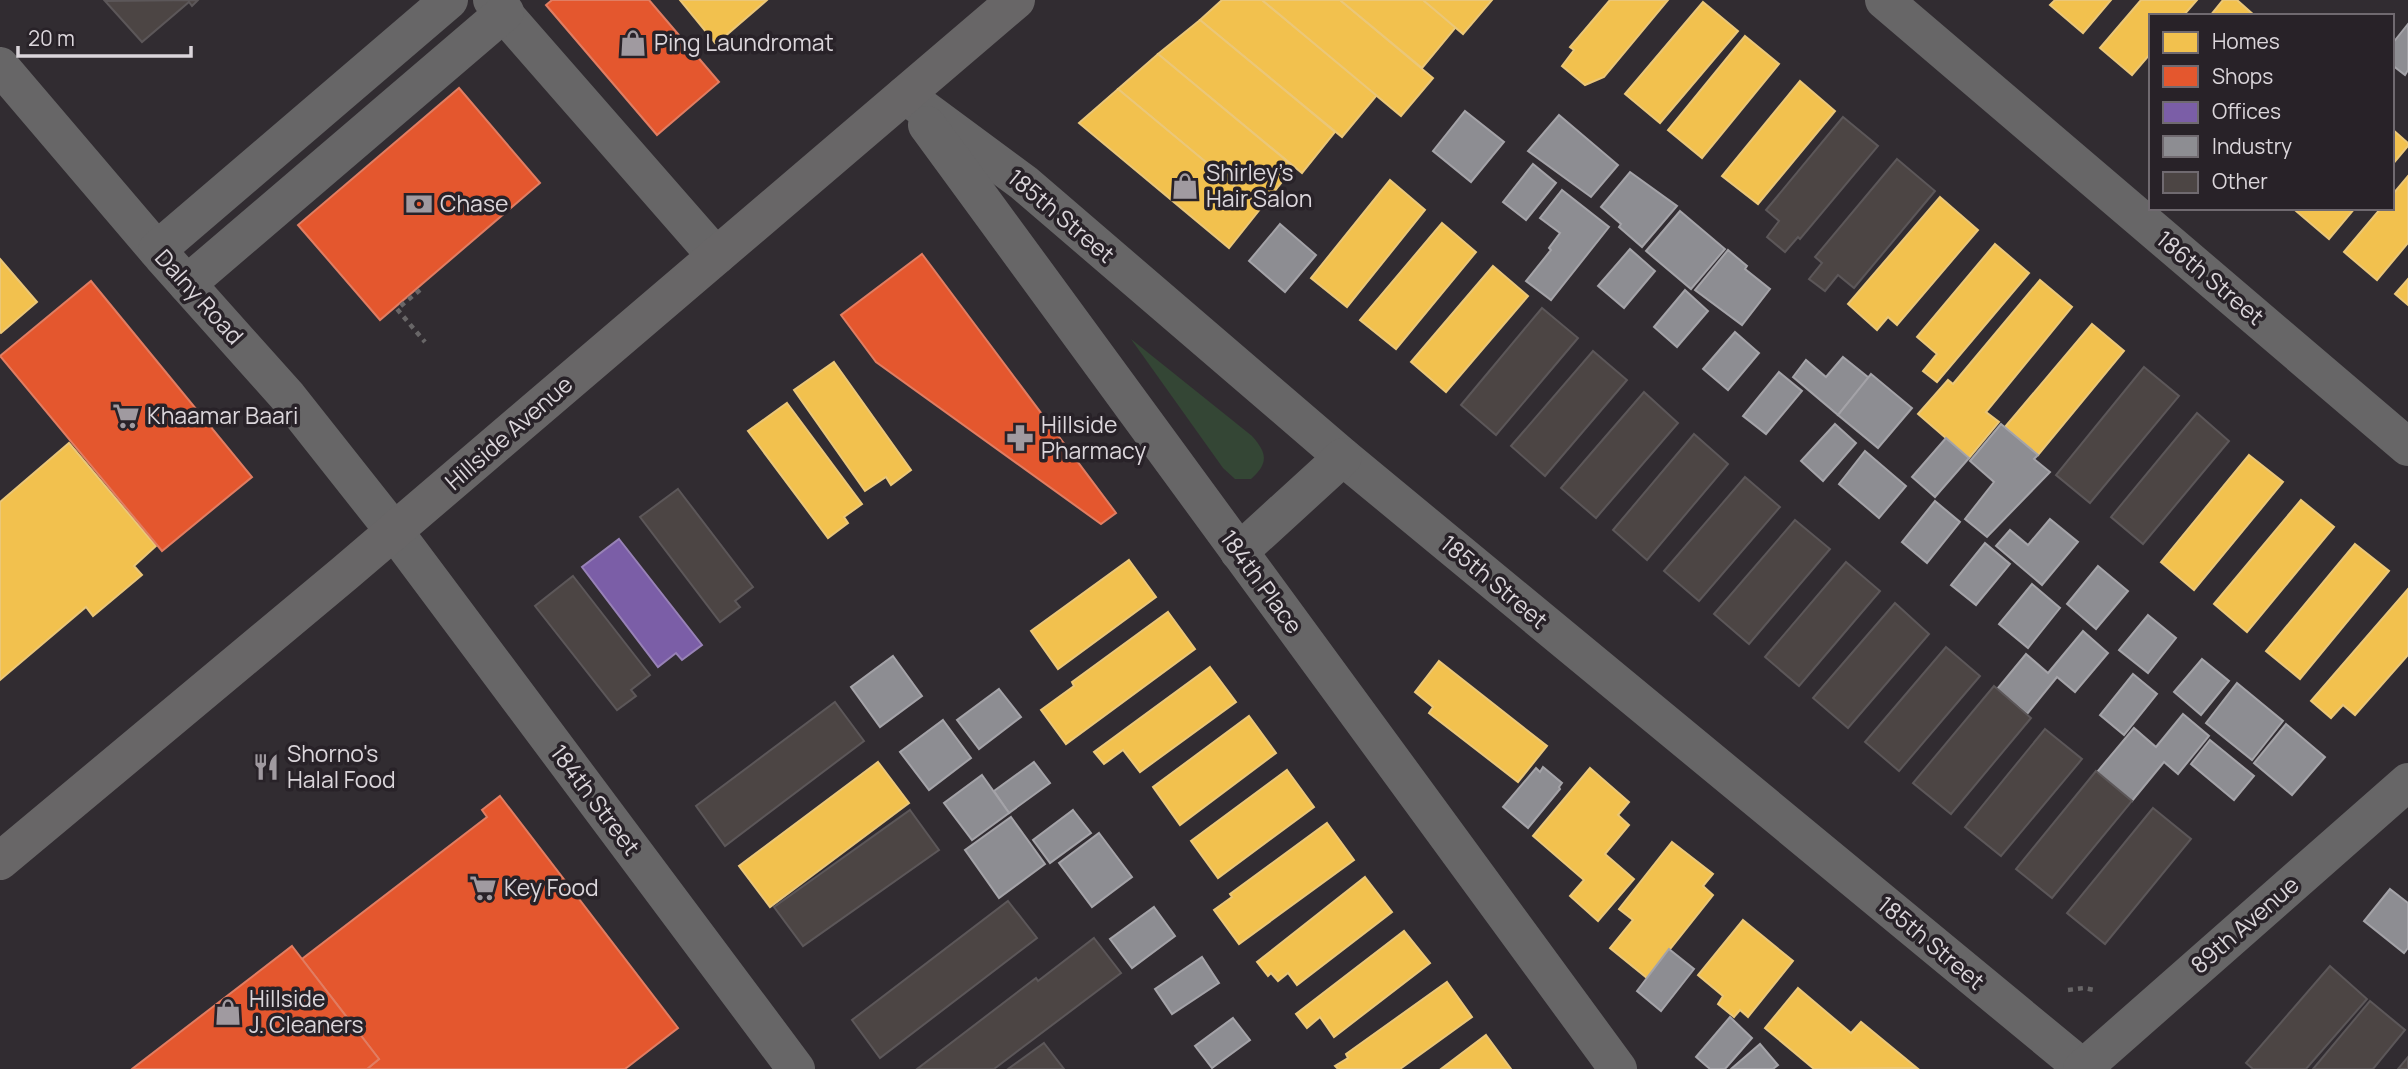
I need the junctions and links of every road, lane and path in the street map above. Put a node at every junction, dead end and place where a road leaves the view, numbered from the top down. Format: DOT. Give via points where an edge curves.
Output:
graph roads {
  1 [pos="449,0"];
  2 [pos="1016,0"];
  3 [pos="1884,0"];
  4 [pos="498,6"];
  5 [pos="0,66"];
  6 [pos="905,95"];
  7 [pos="157,250"];
  8 [pos="716,256"];
  9 [pos="187,284"];
  10 [pos="420,290"];
  11 [pos="425,342"];
  12 [pos="2408,447"];
  13 [pos="1343,457"];
  14 [pos="394,531"];
  15 [pos="1240,552"];
  16 [pos="2408,782"];
  17 [pos="0,861"];
  18 [pos="2061,991"];
  19 [pos="2102,992"];
  20 [pos="796,1069"];
  21 [pos="1618,1069"];
  22 [pos="2083,1069"];
  1 -- 7 [label="street"];
  2 -- 6 [label="main road, Hillside Avenue"];
  3 -- 12 [label="street, 186th Street"];
  4 -- 8 [label="street"];
  4 -- 9 [label="street"];
  5 -- 7 [label="street, Dalny Road"];
  6 -- 8 [label="main road, Hillside Avenue"];
  6 -- 13 [label="street, 185th Street" via="1024,184"];
  6 -- 15 [label="street, 184th Place"];
  7 -- 9 [label="street, Dalny Road"];
  8 -- 14 [label="main road, Hillside Avenue"];
  9 -- 14 [label="street, Dalny Road" via="288,397"];
  10 -- 11 [label="path" via="397,309"];
  13 -- 15 [label="street"];
  13 -- 22 [label="street, 185th Street"];
  14 -- 17 [label="main road, Hillside Avenue"];
  14 -- 20 [label="street, 184th Street"];
  15 -- 21 [label="street, 184th Place"];
  16 -- 22 [label="street, 89th Avenue"];
  18 -- 19 [label="path" via="2084,988"];
}
